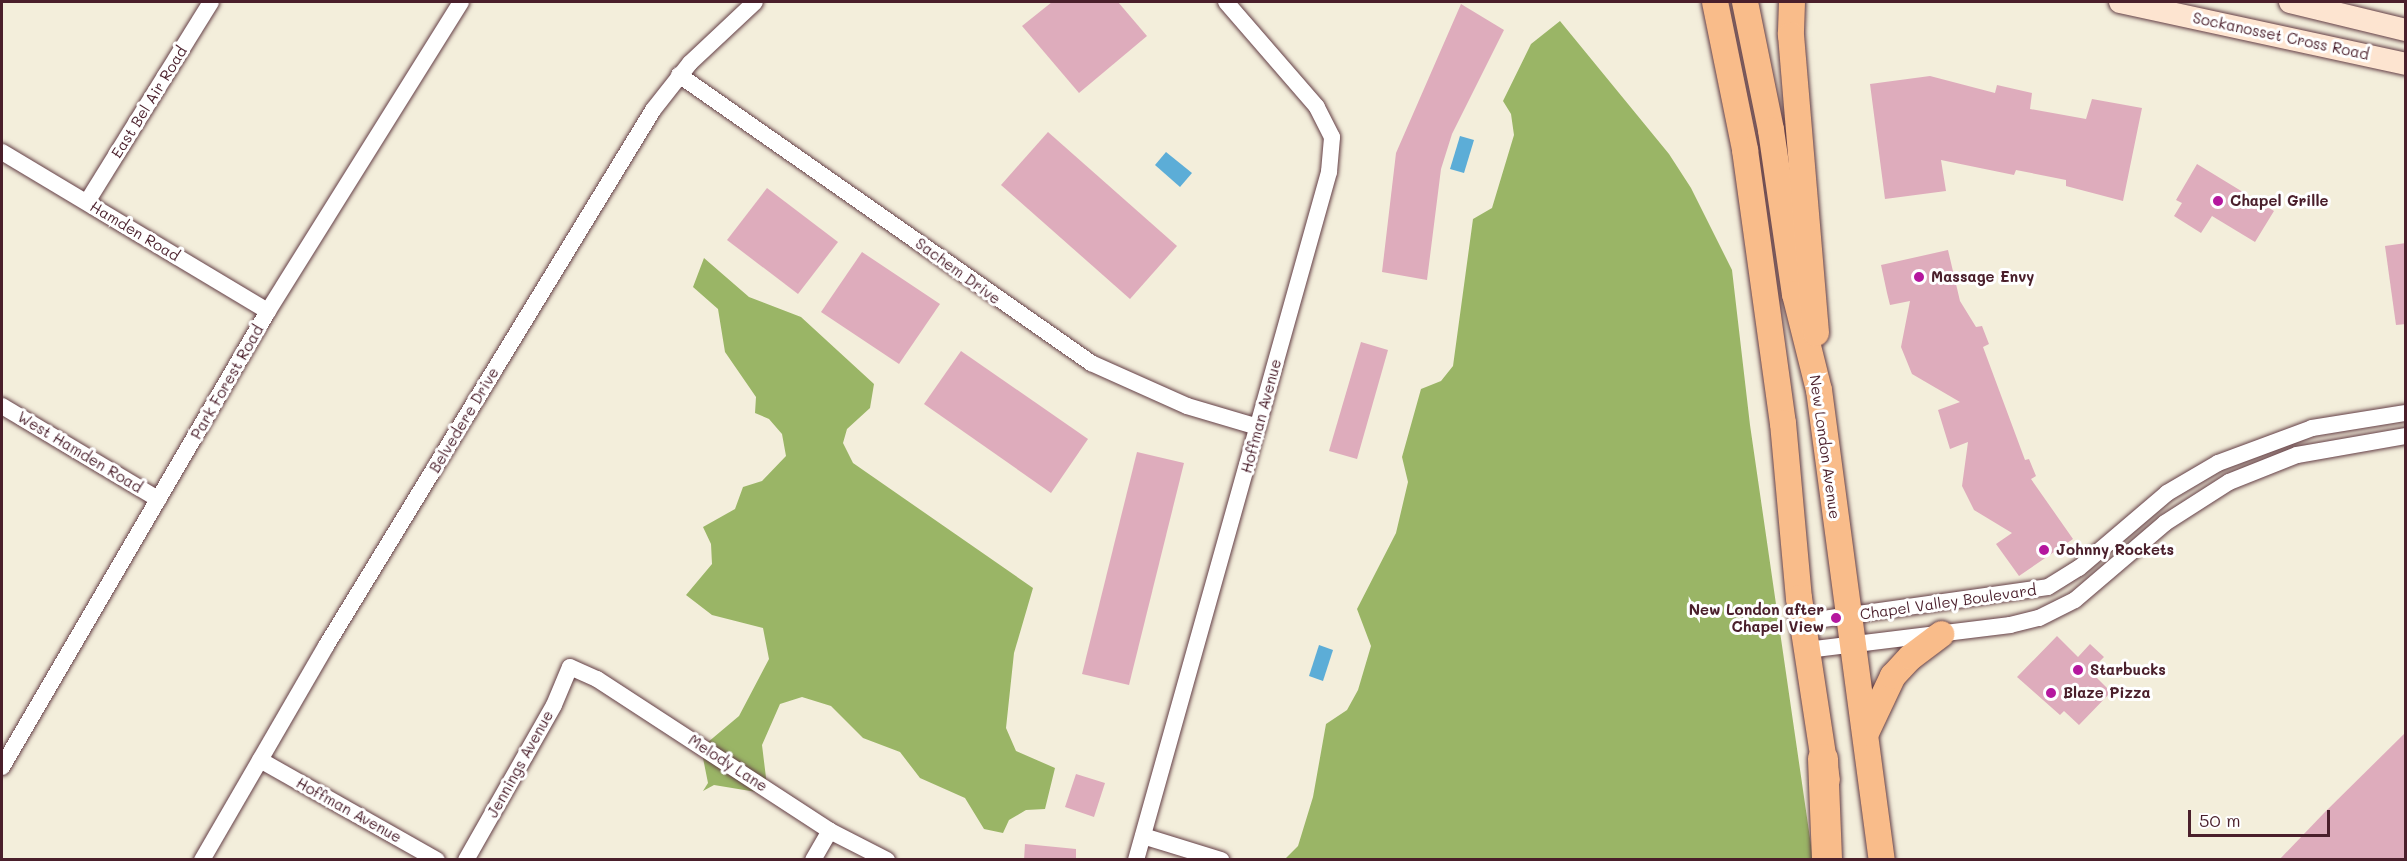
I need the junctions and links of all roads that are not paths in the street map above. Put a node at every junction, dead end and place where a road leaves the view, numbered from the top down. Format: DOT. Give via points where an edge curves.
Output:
graph roads {
  1 [pos="211,2"];
  2 [pos="461,2"];
  3 [pos="755,2"];
  4 [pos="1226,2"];
  5 [pos="1715,2"];
  6 [pos="1745,2"];
  7 [pos="1792,2"];
  8 [pos="2120,2"];
  9 [pos="2290,2"];
  10 [pos="2316,4"];
  11 [pos="2406,30"];
  12 [pos="2306,40"];
  13 [pos="2406,64"];
  14 [pos="679,75"];
  15 [pos="2,152"];
  16 [pos="87,202"];
  17 [pos="268,311"];
  18 [pos="1820,390"];
  19 [pos="2,406"];
  20 [pos="2406,413"];
  21 [pos="1258,427"];
  22 [pos="2406,436"];
  23 [pos="158,499"];
  24 [pos="1849,616"];
  25 [pos="1802,622"];
  26 [pos="1941,634"];
  27 [pos="1853,642"];
  28 [pos="1807,650"];
  29 [pos="570,667"];
  30 [pos="1865,733"];
  31 [pos="1823,759"];
  32 [pos="260,760"];
  33 [pos="2,767"];
  34 [pos="830,831"];
  35 [pos="1143,836"];
  36 [pos="202,860"];
  37 [pos="437,860"];
  38 [pos="466,860"];
  39 [pos="813,860"];
  40 [pos="887,860"];
  41 [pos="1136,860"];
  42 [pos="1221,860"];
  43 [pos="1827,860"];
  44 [pos="1841,860"];
  45 [pos="1882,860"];
  1 -- 16 [label="street, East Bel Air Road"];
  2 -- 17 [label="street, Park Forest Road"];
  3 -- 14 [label="street, Belvedere Drive"];
  4 -- 21 [label="street, Hoffman Avenue" via="1317,107 1332,137 1329,171"];
  5 -- 25 [label="main road" via="1745,150 1778,387"];
  6 -- 18 [label="main road, New London Avenue" via="1769,119 1795,294"];
  7 -- 18 [label="main road" via="1791,35"];
  8 -- 12 [label="street, Sockanosset Cross Road"];
  9 -- 10 [label="street"];
  10 -- 11 [label="street"];
  10 -- 12 [label="street"];
  12 -- 13 [label="street, Sockanosset Cross Road"];
  14 -- 21 [label="street, Sachem Drive" via="1091,363 1187,406"];
  14 -- 32 [label="street, Belvedere Drive" via="635,140"];
  15 -- 16 [label="street, Hamden Road"];
  16 -- 17 [label="street, Hamden Road"];
  17 -- 23 [label="street, Park Forest Road"];
  18 -- 24 [label="main road, New London Avenue"];
  19 -- 23 [label="street, West Hamden Road"];
  20 -- 24 [label="street, Chapel Valley Boulevard" via="2312,428 2218,463 2167,493 2079,568 2048,587"];
  21 -- 35 [label="street, Hoffman Avenue"];
  22 -- 26 [label="street, Chapel Valley Boulevard" via="2336,445 2267,465 2229,482 2180,512 2065,607 2010,625"];
  23 -- 33 [label="street, Park Forest Road"];
  24 -- 25 [label="street, Chapel Valley Boulevard"];
  24 -- 27 [label="main road, New London Avenue"];
  25 -- 28 [label="main road"];
  26 -- 27 [label="street, Chapel Valley Boulevard"];
  26 -- 30 [label="main road" via="1893,676"];
  27 -- 28 [label="street, Chapel Valley Boulevard"];
  27 -- 30 [label="main road, New London Avenue"];
  28 -- 31 [label="main road"];
  29 -- 34 [label="street, Melody Lane" via="606,685"];
  29 -- 38 [label="street, Jennings Avenue" via="554,705"];
  30 -- 45 [label="main road, New London Avenue"];
  31 -- 43 [label="highway"];
  31 -- 44 [label="main road"];
  32 -- 36 [label="street, Belvedere Drive"];
  32 -- 37 [label="street, Hoffman Avenue"];
  34 -- 39 [label="street"];
  34 -- 40 [label="street, Melody Lane"];
  35 -- 41 [label="street, Hoffman Avenue"];
  35 -- 42 [label="street"];
}
